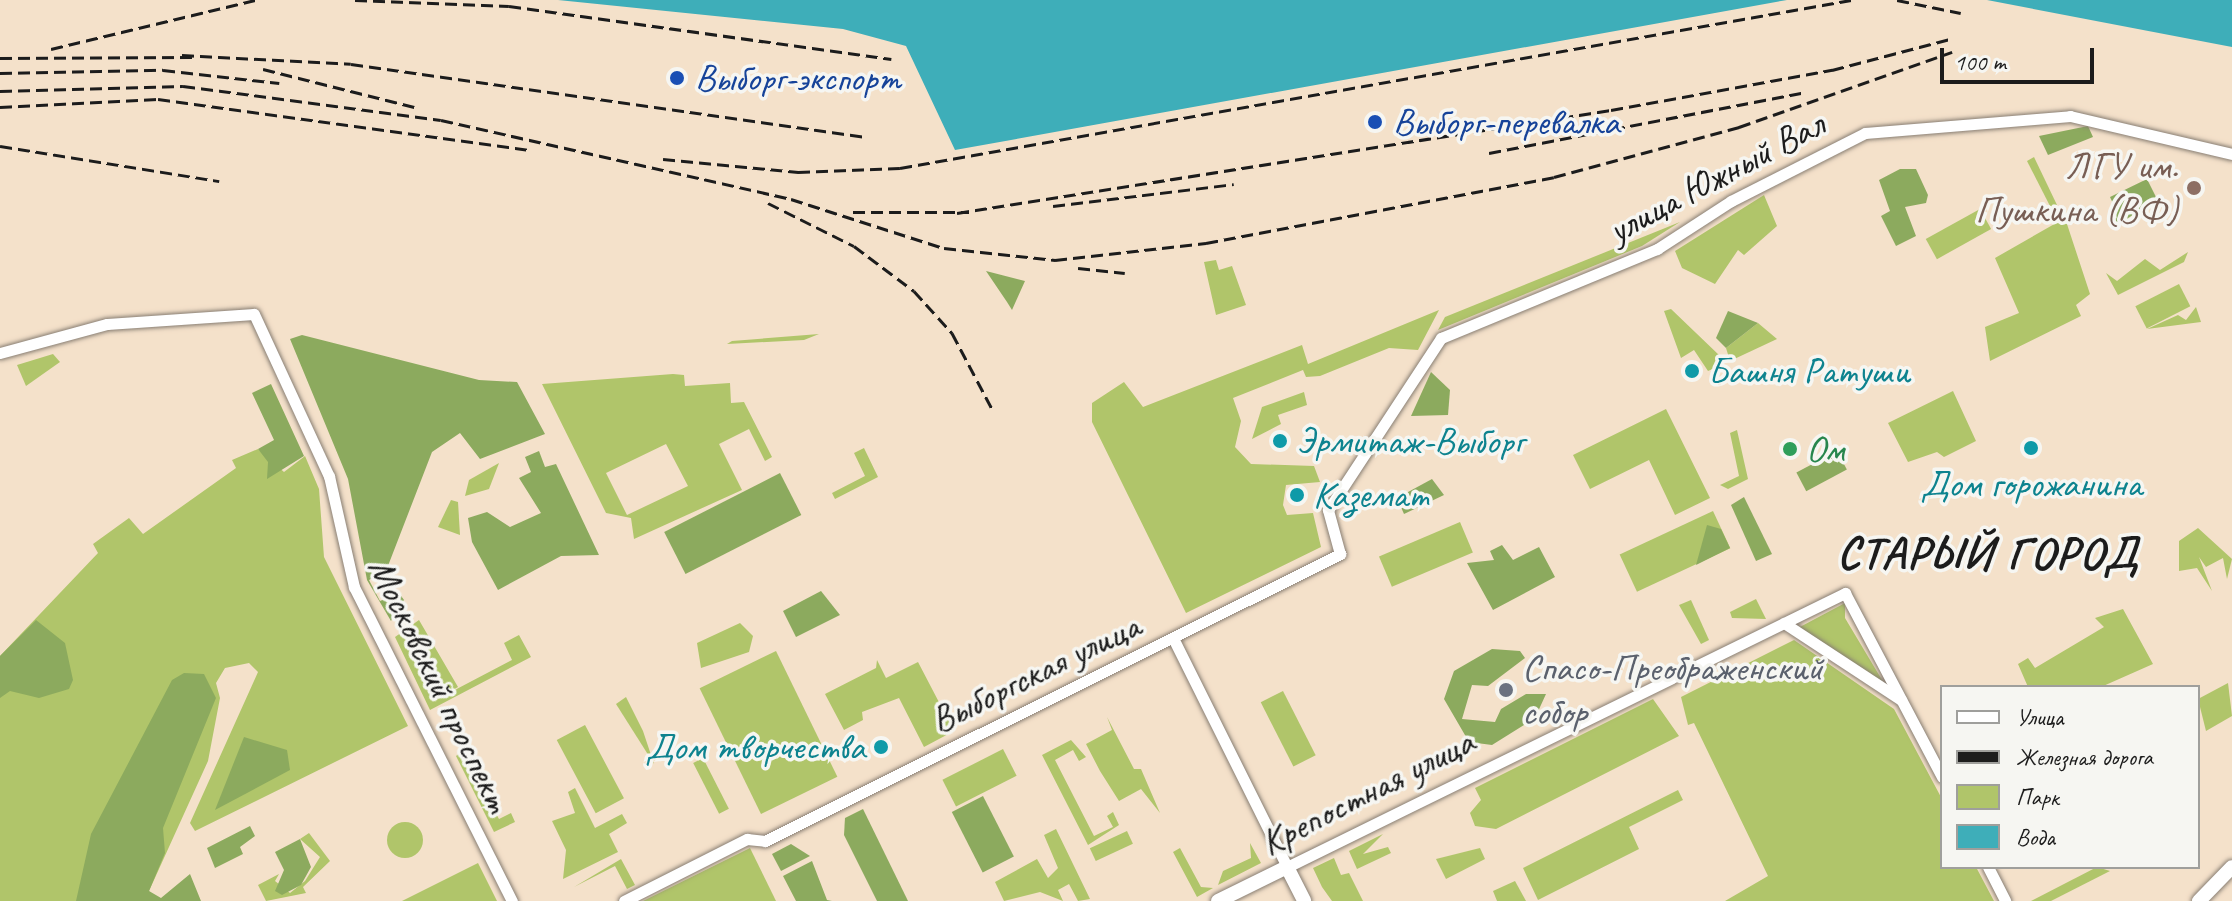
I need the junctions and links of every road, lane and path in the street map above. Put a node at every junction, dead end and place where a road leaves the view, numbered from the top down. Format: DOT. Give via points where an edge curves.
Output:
graph roads {
  1 [pos="2232,154"];
  2 [pos="0,353"];
  3 [pos="1340,554"];
  4 [pos="1784,623"];
  5 [pos="1173,638"];
  6 [pos="1902,701"];
  7 [pos="1940,773"];
  8 [pos="1287,867"];
  9 [pos="2232,867"];
  10 [pos="1989,869"];
  11 [pos="512,901"];
  12 [pos="624,901"];
  13 [pos="1218,901"];
  14 [pos="1304,901"];
  15 [pos="2005,901"];
  16 [pos="2199,901"];
  1 -- 3 [label="street, улица Южный Вал" via="2070,116 1865,133 1731,201 1657,249 1441,338 1328,510"];
  2 -- 11 [label="street, Московский проспект" via="107,324 254,314 329,476 354,587"];
  3 -- 5 [label="street, Выборгская улица"];
  4 -- 6 [label="street"];
  4 -- 6 [label="street, Крепостная улица" via="1845,593"];
  4 -- 8 [label="street, Крепостная улица"];
  5 -- 8 [label="street"];
  5 -- 12 [label="street, Выборгская улица"];
  6 -- 7 [label="street"];
  8 -- 13 [label="main road, Крепостная улица"];
  8 -- 14 [label="main road"];
  9 -- 16 [label="main road"];
  10 -- 15 [label="street"];
}
